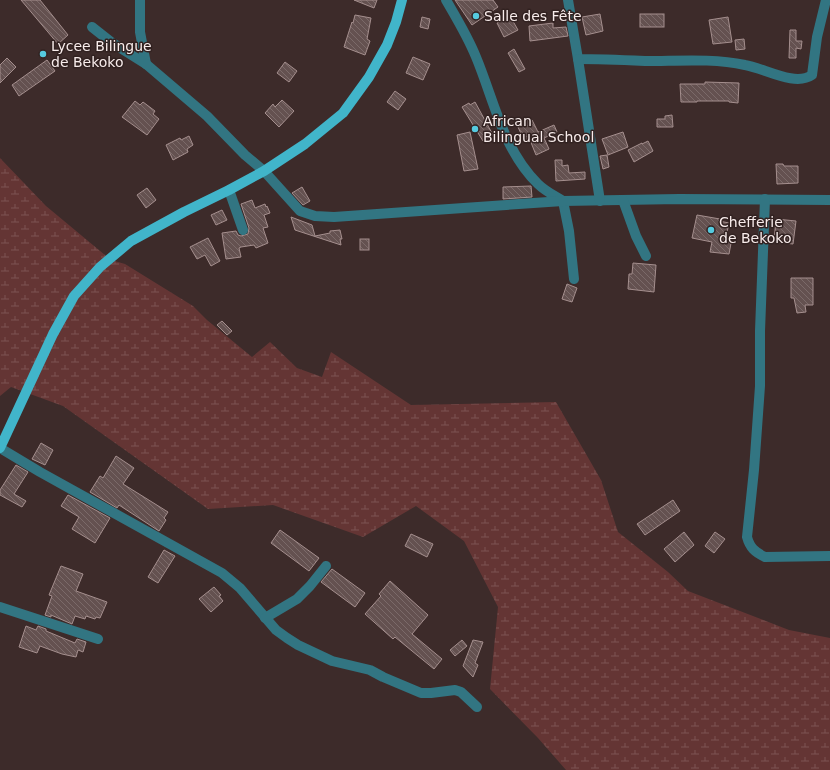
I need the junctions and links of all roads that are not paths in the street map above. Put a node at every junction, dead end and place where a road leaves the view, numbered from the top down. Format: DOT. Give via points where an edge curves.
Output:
graph roads {
  1 [pos="140,0"];
  2 [pos="402,0"];
  3 [pos="446,0"];
  4 [pos="568,0"];
  5 [pos="826,0"];
  6 [pos="92,27"];
  7 [pos="578,59"];
  8 [pos="146,64"];
  9 [pos="264,170"];
  10 [pos="229,190"];
  11 [pos="765,199"];
  12 [pos="623,200"];
  13 [pos="830,200"];
  14 [pos="563,201"];
  15 [pos="600,201"];
  16 [pos="243,230"];
  17 [pos="646,256"];
  18 [pos="574,279"];
  19 [pos="0,448"];
  20 [pos="830,556"];
  21 [pos="326,566"];
  22 [pos="0,607"];
  23 [pos="265,618"];
  24 [pos="98,639"];
  25 [pos="477,707"];
  1 -- 8 [label="street" via="140,32"];
  2 -- 9 [label="main road" via="387,45 369,78 343,113 304,144"];
  3 -- 14 [label="street" via="476,57 498,116 518,159 539,185"];
  4 -- 7 [label="street"];
  5 -- 7 [label="street" via="817,37 814,69 812,75 800,80 721,60"];
  6 -- 8 [label="street"];
  7 -- 15 [label="street"];
  8 -- 9 [label="street" via="207,116"];
  9 -- 10 [label="main road"];
  9 -- 14 [label="street" via="300,210 315,216"];
  10 -- 16 [label="street"];
  10 -- 19 [label="main road" via="131,241 100,267 74,296 53,334"];
  11 -- 12 [label="street"];
  11 -- 13 [label="street"];
  11 -- 20 [label="street" via="760,386 747,537 749,546 765,557"];
  12 -- 15 [label="street"];
  12 -- 17 [label="street"];
  14 -- 15 [label="street"];
  14 -- 18 [label="street" via="570,231"];
  19 -- 23 [label="street" via="222,573 240,588"];
  21 -- 23 [label="street" via="297,599"];
  22 -- 24 [label="street"];
  23 -- 25 [label="street" via="287,638 332,661 370,670 421,693 454,690 461,692"];
}
